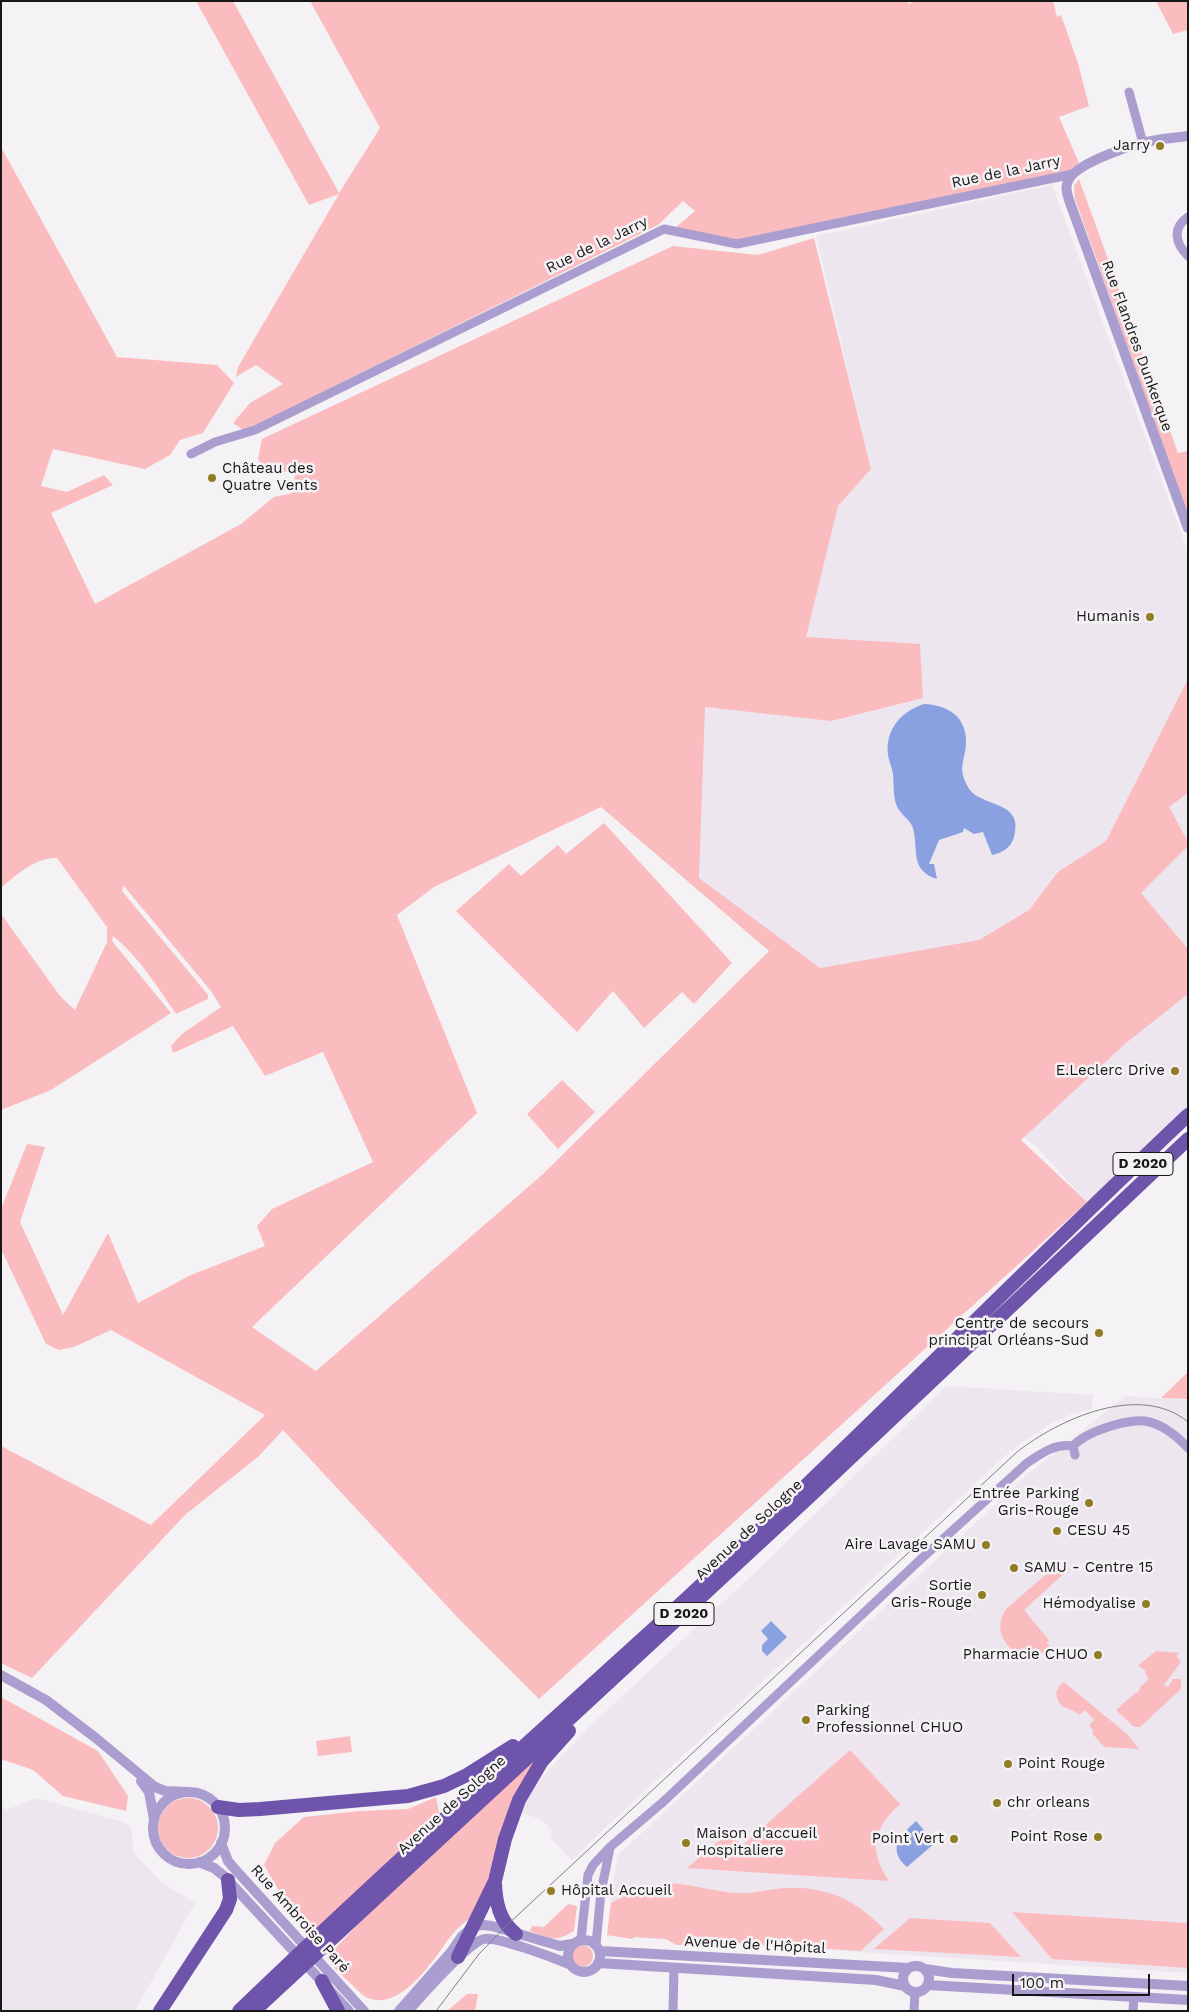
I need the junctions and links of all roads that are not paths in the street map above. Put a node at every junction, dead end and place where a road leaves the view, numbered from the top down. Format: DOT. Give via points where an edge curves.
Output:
graph roads {
  1 [pos="1129,92"];
  2 [pos="1188,136"];
  3 [pos="1143,143"];
  4 [pos="1073,174"];
  5 [pos="1188,217"];
  6 [pos="1188,256"];
  7 [pos="191,454"];
  8 [pos="1188,528"];
  9 [pos="1188,1115"];
  10 [pos="1188,1123"];
  11 [pos="1188,1139"];
  12 [pos="1188,1145"];
  13 [pos="1108,1212"];
  14 [pos="1030,1268"];
  15 [pos="860,1448"];
  16 [pos="1188,1448"];
  17 [pos="610,1666"];
  18 [pos="1,1675"];
  19 [pos="131,1768"];
  20 [pos="188,1792"];
  21 [pos="218,1807"];
  22 [pos="154,1820"];
  23 [pos="221,1843"];
  24 [pos="610,1847"];
  25 [pos="199,1862"];
  26 [pos="228,1880"];
  27 [pos="495,1881"];
  28 [pos="587,1887"];
  29 [pos="601,1892"];
  30 [pos="474,1926"];
  31 [pos="284,1932"];
  32 [pos="516,1934"];
  33 [pos="330,1940"];
  34 [pos="576,1942"];
  35 [pos="598,1948"];
  36 [pos="458,1957"];
  37 [pos="598,1963"];
  38 [pos="569,1964"];
  39 [pos="674,1968"];
  40 [pos="909,1968"];
  41 [pos="925,1969"];
  42 [pos="326,1977"];
  43 [pos="1123,1982"];
  44 [pos="1142,1983"];
  45 [pos="928,1985"];
  46 [pos="905,1986"];
  47 [pos="1188,1986"];
  48 [pos="915,1992"];
  49 [pos="1122,1997"];
  50 [pos="1137,1997"];
  51 [pos="1188,2000"];
  52 [pos="160,2011"];
  53 [pos="239,2011"];
  54 [pos="254,2011"];
  55 [pos="268,2011"];
  56 [pos="338,2011"];
  57 [pos="349,2011"];
  58 [pos="364,2011"];
  59 [pos="399,2011"];
  60 [pos="408,2011"];
  61 [pos="673,2011"];
  62 [pos="914,2011"];
  63 [pos="1133,2011"];
  1 -- 3 [label="street"];
  2 -- 3 [label="street, Rue de la Jarry"];
  3 -- 4 [label="street, Rue de la Jarry" via="1099,158"];
  4 -- 7 [label="street, Rue de la Jarry" via="737,244 664,229 254,430 215,442"];
  4 -- 8 [label="street, Rue Flandres Dunkerque" via="1066,188 1069,200"];
  5 -- 6 [label="street" via="1177,230 1178,240"];
  9 -- 14 [label="main road"];
  10 -- 14 [label="main road, D 2020"];
  11 -- 13 [label="main road, D 2020"];
  12 -- 13 [label="main road"];
  13 -- 15 [label="main road, Avenue de Sologne / D 2020"];
  14 -- 17 [label="main road, D 2020" via="772,1516"];
  15 -- 27 [label="main road" via="803,1514 578,1722 542,1761 519,1800"];
  15 -- 33 [label="main road, Avenue de Sologne / D 2020"];
  16 -- 24 [label="street" via="1166,1429 1145,1421 1094,1432 1080,1438 1074,1451 1056,1446 1027,1463 663,1802"];
  17 -- 21 [label="main road" via="506,1751 467,1776 444,1786 408,1796 260,1809"];
  17 -- 53 [label="main road, D 2020"];
  18 -- 19 [label="street" via="46,1700"];
  19 -- 20 [label="street" via="155,1787"];
  19 -- 22 [label="street" via="150,1792"];
  20 -- 21 [label="street" via="204,1796"];
  20 -- 22 [label="street" via="164,1801"];
  21 -- 23 [label="street" via="224,1824"];
  22 -- 25 [label="street" via="154,1836 164,1853 176,1861"];
  23 -- 25 [label="street"];
  23 -- 31 [label="street, Rue Ambroise Paré" via="228,1861"];
  24 -- 28 [label="street" via="593,1865"];
  24 -- 29 [label="street"];
  25 -- 26 [label="street, Rue Ambroise Paré" via="214,1868"];
  26 -- 31 [label="street, Rue Ambroise Paré"];
  26 -- 52 [label="main road" via="230,1899 226,1910"];
  27 -- 30 [label="main road"];
  27 -- 32 [label="main road" via="499,1910 506,1926"];
  28 -- 29 [label="street"];
  28 -- 34 [label="street"];
  29 -- 35 [label="street"];
  30 -- 32 [label="street" via="492,1926"];
  30 -- 36 [label="main road"];
  30 -- 59 [label="street"];
  31 -- 42 [label="street, Rue Ambroise Paré"];
  32 -- 34 [label="street" via="560,1946"];
  33 -- 54 [label="main road, Avenue de Sologne / D 2020"];
  33 -- 55 [label="main road"];
  34 -- 35 [label="street" via="592,1941"];
  34 -- 38 [label="street" via="567,1953"];
  35 -- 37 [label="street"];
  35 -- 40 [label="street, Avenue de l'Hôpital"];
  36 -- 38 [label="street" via="484,1939"];
  36 -- 60 [label="street"];
  37 -- 38 [label="street" via="586,1972"];
  37 -- 39 [label="street, Avenue de l'Hôpital"];
  39 -- 46 [label="street, Avenue de l'Hôpital" via="876,1980"];
  39 -- 61 [label="street"];
  40 -- 41 [label="street" via="919,1966"];
  40 -- 46 [label="street" via="903,1978"];
  41 -- 43 [label="street"];
  41 -- 45 [label="street"];
  42 -- 56 [label="main road"];
  42 -- 57 [label="street, Rue Ambroise Paré"];
  42 -- 58 [label="street, Rue Ambroise Paré"];
  43 -- 44 [label="street"];
  43 -- 49 [label="street"];
  44 -- 47 [label="street"];
  44 -- 50 [label="street"];
  45 -- 48 [label="street"];
  45 -- 49 [label="street"];
  46 -- 48 [label="street"];
  48 -- 62 [label="street"];
  49 -- 50 [label="street"];
  50 -- 51 [label="street"];
  50 -- 63 [label="street"];
}
